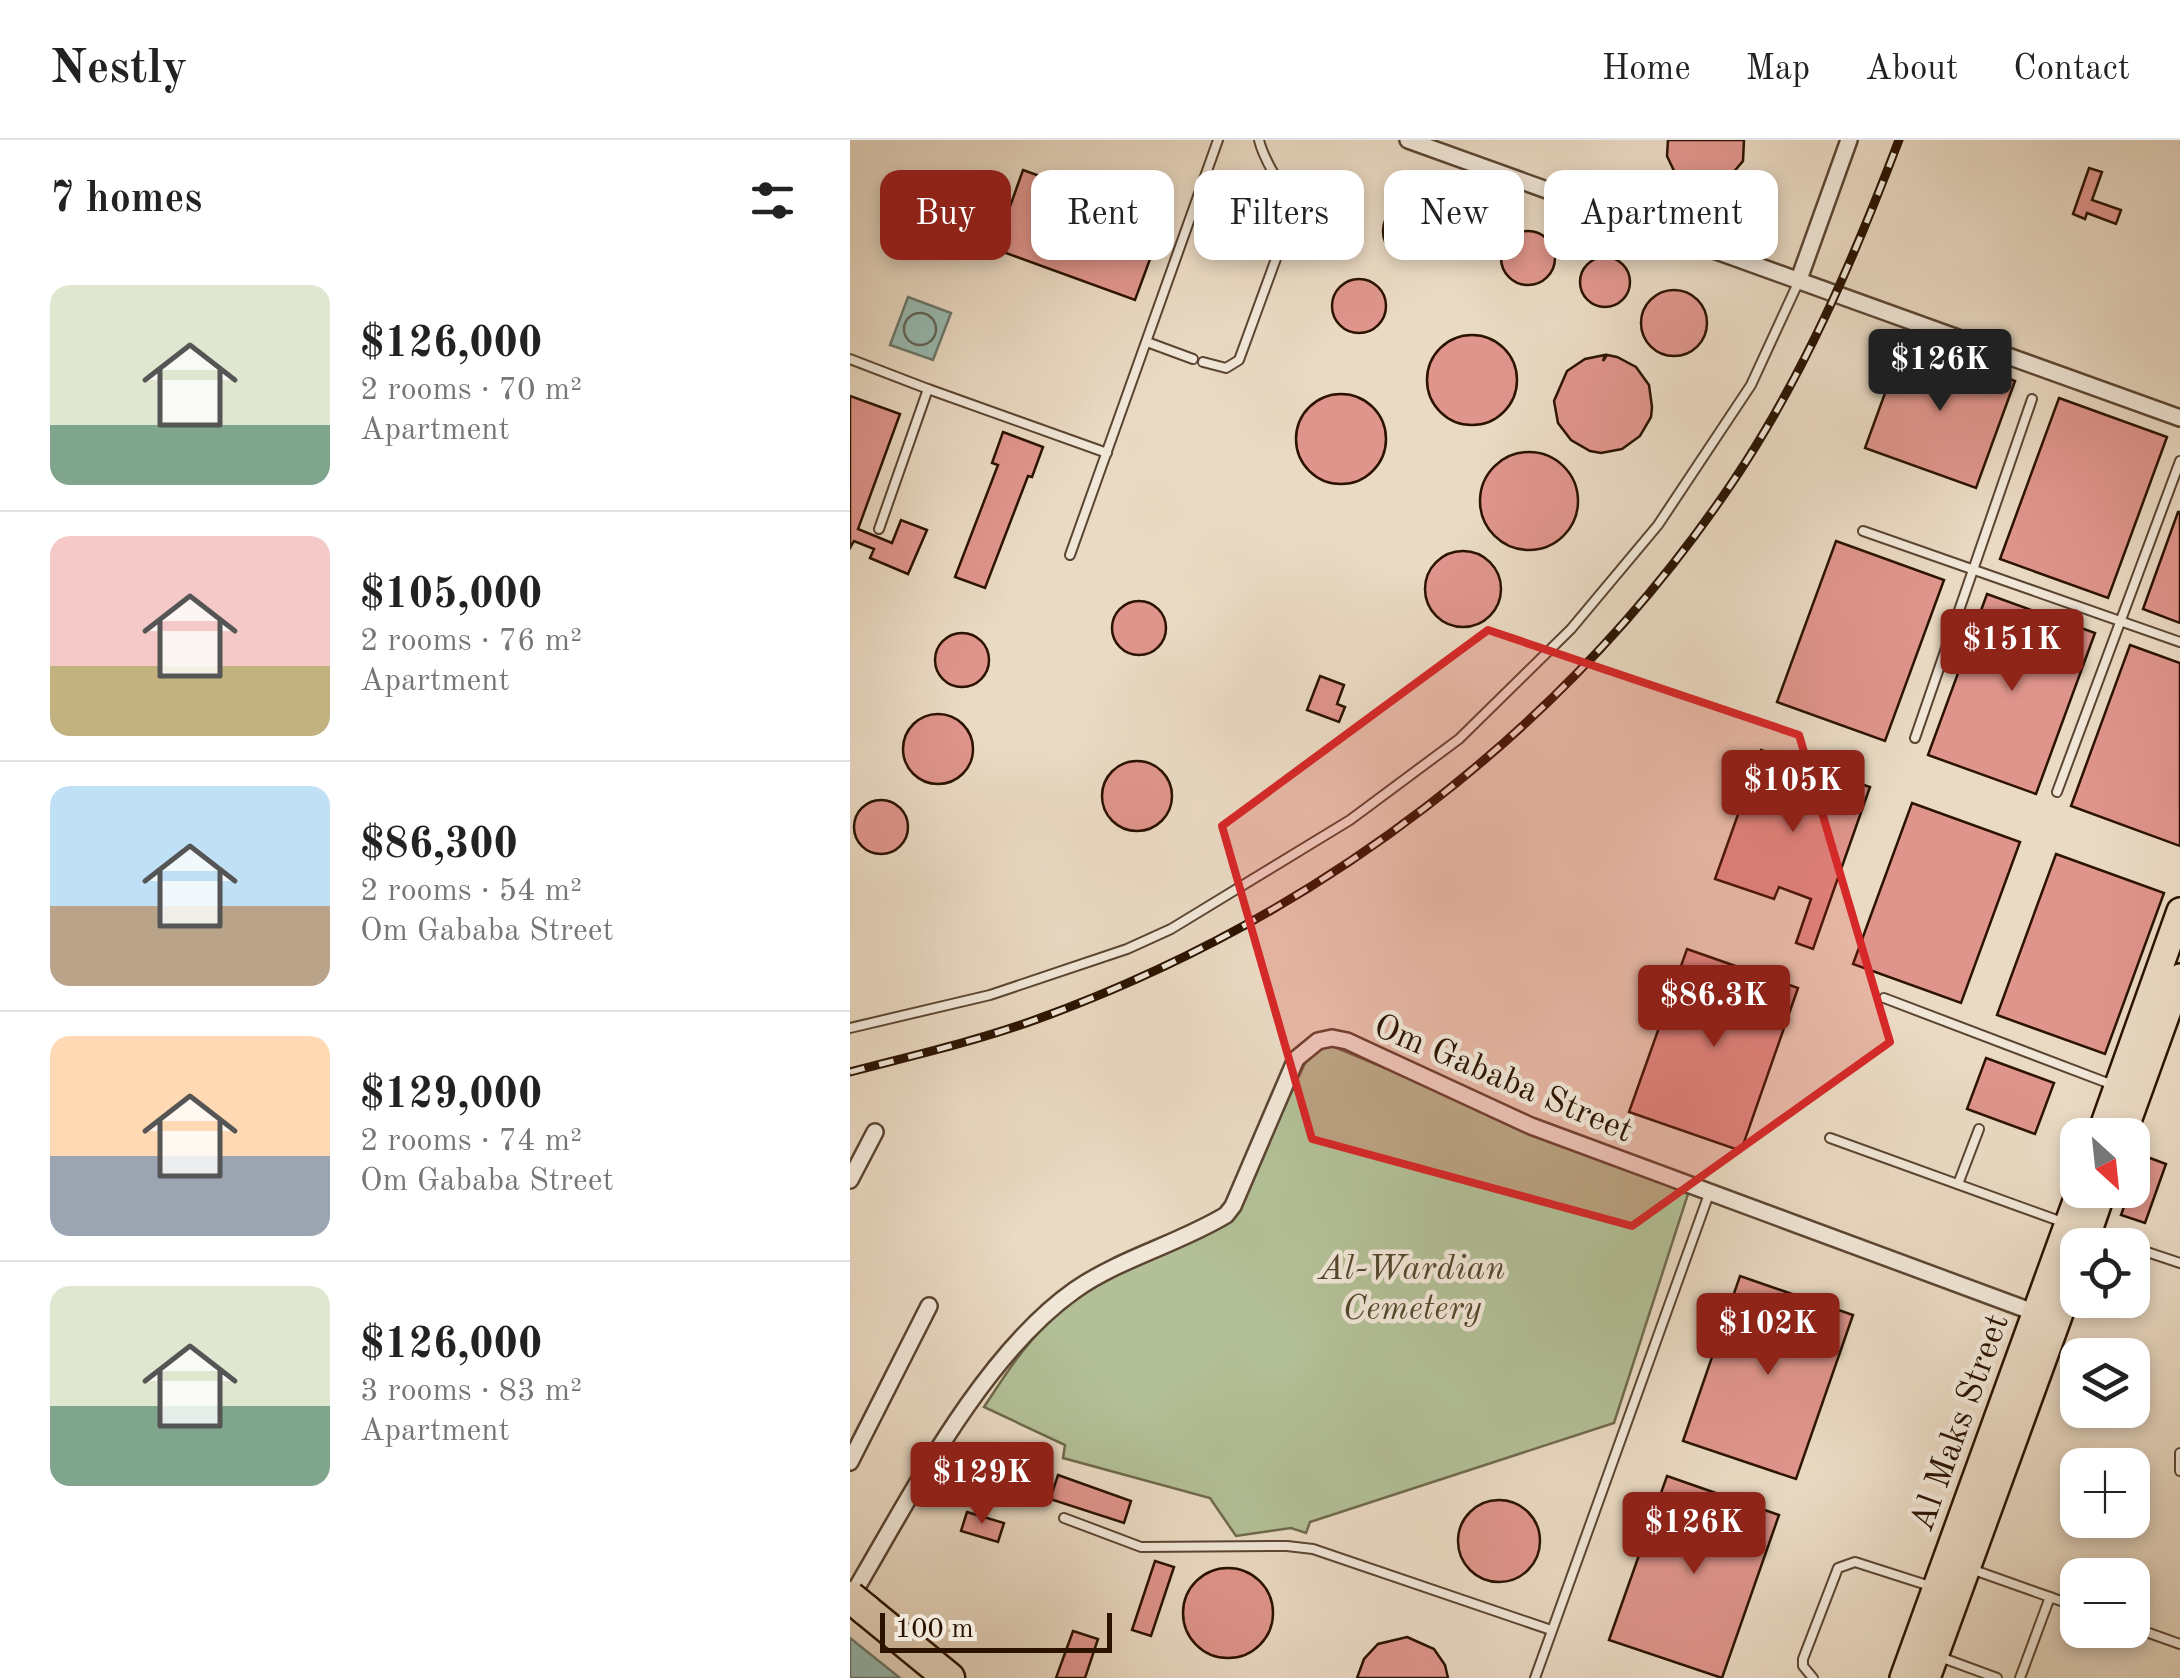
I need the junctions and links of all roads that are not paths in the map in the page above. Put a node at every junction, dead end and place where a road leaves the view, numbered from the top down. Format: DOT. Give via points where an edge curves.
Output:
graph roads {
  1 [pos="1218,140"];
  2 [pos="1259,140"];
  3 [pos="1408,140"];
  4 [pos="1849,140"];
  5 [pos="1798,282"];
  6 [pos="1146,342"];
  7 [pos="850,359"];
  8 [pos="928,389"];
  9 [pos="2032,399"];
  10 [pos="2180,418"];
  11 [pos="1107,453"];
  12 [pos="2180,460"];
  13 [pos="878,528"];
  14 [pos="1862,531"];
  15 [pos="1070,554"];
  16 [pos="1973,570"];
  17 [pos="2120,621"];
  18 [pos="2180,642"];
  19 [pos="1916,738"];
  20 [pos="2057,792"];
  21 [pos="2180,911"];
  22 [pos="2180,976"];
  23 [pos="1884,998"];
  24 [pos="850,1028"];
  25 [pos="2117,1087"];
  26 [pos="2106,1118"];
  27 [pos="2129,1118"];
  28 [pos="1979,1129"];
  29 [pos="875,1132"];
  30 [pos="1830,1138"];
  31 [pos="850,1180"];
  32 [pos="1958,1184"];
  33 [pos="1709,1194"];
  34 [pos="2068,1228"];
  35 [pos="2150,1253"];
  36 [pos="2180,1263"];
  37 [pos="2060,1269"];
  38 [pos="929,1306"];
  39 [pos="2036,1313"];
  40 [pos="2060,1313"];
  41 [pos="2180,1453"];
  42 [pos="851,1458"];
  43 [pos="2180,1471"];
  44 [pos="1064,1518"];
  45 [pos="1966,1568"];
  46 [pos="1934,1588"];
  47 [pos="2050,1597"];
  48 [pos="2060,1601"];
  49 [pos="854,1610"];
  50 [pos="1551,1630"];
  51 [pos="2150,1633"];
  52 [pos="2180,1644"];
  53 [pos="1931,1667"];
  54 [pos="920,1678"];
  55 [pos="950,1678"];
  56 [pos="1534,1678"];
  57 [pos="1813,1678"];
  58 [pos="1903,1678"];
  59 [pos="1997,1678"];
  60 [pos="2020,1678"];
  1 -- 6 [label="lane"];
  2 -- 6 [label="lane" via="1286,192 1289,223 1239,360 1226,368"];
  3 -- 5 [label="street"];
  4 -- 5 [label="street"];
  5 -- 10 [label="street"];
  5 -- 24 [label="lane" via="1751,385 1658,525 1571,629 1459,739 1350,820 1171,929 990,994"];
  6 -- 11 [label="lane"];
  7 -- 8 [label="lane"];
  8 -- 11 [label="lane"];
  8 -- 13 [label="lane"];
  9 -- 16 [label="lane"];
  11 -- 15 [label="lane"];
  12 -- 17 [label="lane"];
  14 -- 16 [label="lane"];
  16 -- 17 [label="lane"];
  16 -- 19 [label="lane"];
  17 -- 18 [label="lane"];
  17 -- 20 [label="lane"];
  21 -- 25 [label="main road"];
  22 -- 27 [label="main road"];
  23 -- 25 [label="lane"];
  25 -- 26 [label="main road"];
  28 -- 32 [label="lane"];
  29 -- 31 [label="street"];
  30 -- 32 [label="lane"];
  32 -- 34 [label="lane"];
  33 -- 39 [label="street, Om Gababa Street"];
  33 -- 49 [label="street, Om Gababa Street" via="1531,1126 1347,1041 1318,1041 1296,1059 1226,1215 1077,1288 1017,1341 929,1466"];
  33 -- 50 [label="lane"];
  35 -- 36 [label="lane"];
  37 -- 39 [label="main road, Al Maks Street"];
  38 -- 42 [label="street"];
  39 -- 46 [label="main road, Al Maks Street"];
  40 -- 45 [label="main road, Al Maks Street"];
  41 -- 43 [label="lane"];
  44 -- 50 [label="lane" via="1141,1547 1313,1549"];
  45 -- 47 [label="lane"];
  45 -- 53 [label="main road, Al Maks Street"];
  46 -- 57 [label="lane" via="1855,1562 1843,1565 1802,1659"];
  46 -- 58 [label="main road, Al Maks Street"];
  47 -- 48 [label="lane"];
  47 -- 60 [label="lane"];
  49 -- 54 [label="highway"];
  49 -- 55 [label="highway"];
  50 -- 56 [label="lane"];
  51 -- 52 [label="lane"];
  53 -- 59 [label="lane"];
}
